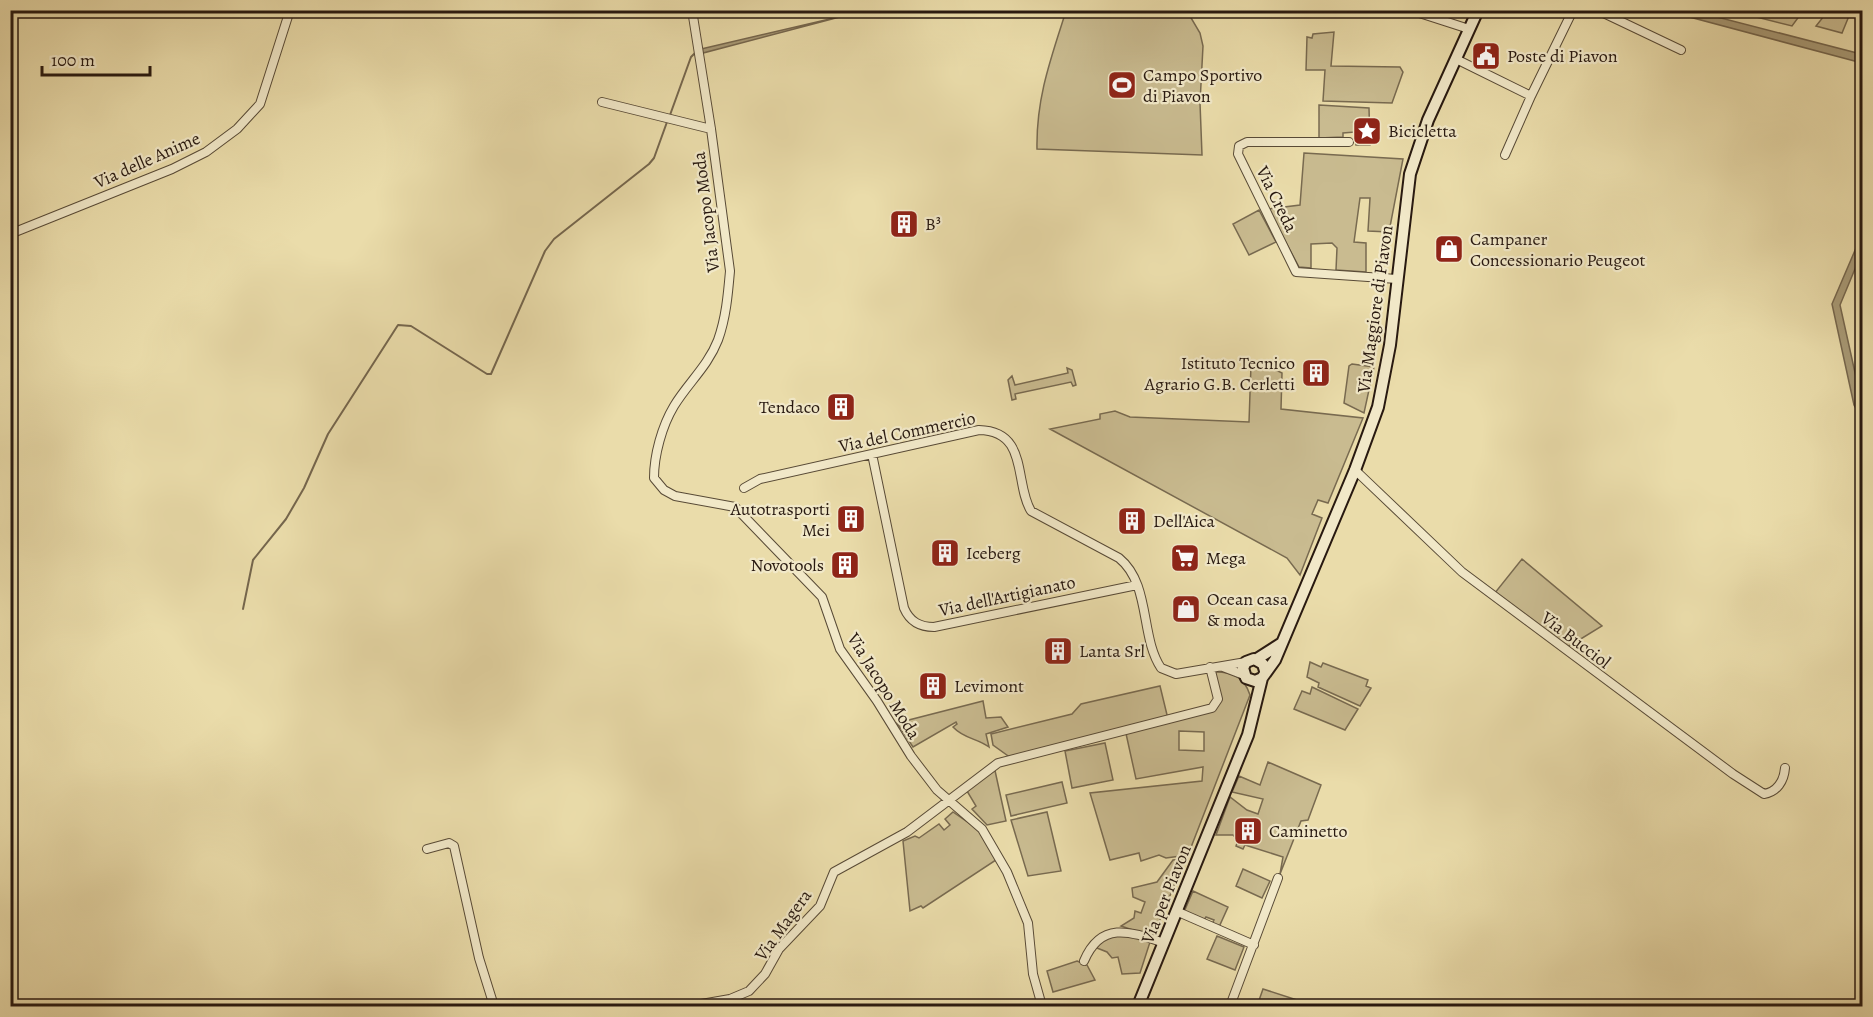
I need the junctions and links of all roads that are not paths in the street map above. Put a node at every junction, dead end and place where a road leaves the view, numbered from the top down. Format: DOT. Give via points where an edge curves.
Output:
graph roads {
  1 [pos="290,10"];
  2 [pos="692,10"];
  3 [pos="1410,10"];
  4 [pos="1478,10"];
  5 [pos="1573,10"];
  6 [pos="1598,10"];
  7 [pos="1469,29"];
  8 [pos="1682,50"];
  9 [pos="1456,59"];
  10 [pos="1531,96"];
  11 [pos="602,102"];
  12 [pos="711,129"];
  13 [pos="1349,142"];
  14 [pos="1505,155"];
  15 [pos="10,234"];
  16 [pos="1397,279"];
  17 [pos="872,454"];
  18 [pos="1355,470"];
  19 [pos="744,488"];
  20 [pos="1137,585"];
  21 [pos="1282,642"];
  22 [pos="1252,661"];
  23 [pos="1222,666"];
  24 [pos="1210,667"];
  25 [pos="1256,676"];
  26 [pos="1785,768"];
  27 [pos="946,800"];
  28 [pos="427,849"];
  29 [pos="1278,878"];
  30 [pos="1176,911"];
  31 [pos="1164,943"];
  32 [pos="1254,945"];
  33 [pos="1084,961"];
  34 [pos="494,1006"];
  35 [pos="690,1006"];
  36 [pos="1042,1006"];
  37 [pos="1138,1006"];
  38 [pos="1230,1006"];
  1 -- 15 [label="street, Via delle Anime" via="260,104 237,129 206,152 172,169"];
  2 -- 12 [label="street, Via Jacopo Moda"];
  3 -- 7 [label="street"];
  4 -- 7 [label="main road, Via Maggiore di Piavon"];
  5 -- 10 [label="street"];
  6 -- 8 [label="street"];
  7 -- 9 [label="main road, Via Maggiore di Piavon"];
  9 -- 10 [label="street"];
  9 -- 16 [label="main road, Via Maggiore di Piavon" via="1428,120 1413,166 1406,194"];
  10 -- 14 [label="street"];
  11 -- 12 [label="street"];
  12 -- 27 [label="street, Via Jacopo Moda" via="730,271 726,313 706,363 669,416 654,478 675,496 735,507 822,597 840,649 910,756"];
  13 -- 16 [label="street, Via Creda" via="1247,142 1239,146 1238,154 1296,272"];
  16 -- 18 [label="main road, Via Maggiore di Piavon" via="1384,384"];
  17 -- 19 [label="street, Via del Commercio" via="760,479"];
  17 -- 20 [label="street, Via del Commercio" via="979,430 998,434 1014,450 1031,511 1119,558"];
  17 -- 20 [label="street, Via dell'Artigianato" via="904,608 919,625 934,627"];
  18 -- 21 [label="main road, Via Maggiore di Piavon"];
  18 -- 26 [label="street, Via Bucciol" via="1462,572 1733,774 1764,794 1778,786"];
  20 -- 24 [label="street, Via del Commercio" via="1161,668 1176,674"];
  21 -- 22 [label="main road"];
  21 -- 25 [label="main road, Via Maggiore di Piavon" via="1275,660"];
  22 -- 23 [label="street, Via del Commercio"];
  22 -- 25 [label="main road" via="1263,664"];
  22 -- 25 [label="main road" via="1243,668"];
  23 -- 24 [label="street, Via del Commercio"];
  23 -- 25 [label="street, Via del Commercio"];
  24 -- 27 [label="street" via="1218,699 1212,708 1011,758"];
  25 -- 30 [label="main road, Via per Piavon" via="1256,708"];
  27 -- 35 [label="street, Via Magera" via="907,832 834,872 820,906 779,949 765,974 748,991 730,999"];
  27 -- 36 [label="street, Via Jacopo Moda" via="982,829 1021,903"];
  28 -- 34 [label="street" via="449,843 454,846"];
  29 -- 32 [label="street"];
  30 -- 31 [label="main road, Via per Piavon"];
  30 -- 32 [label="street"];
  31 -- 33 [label="street" via="1112,932 1094,942"];
  31 -- 37 [label="main road, Via per Piavon"];
  32 -- 38 [label="street"];
}
